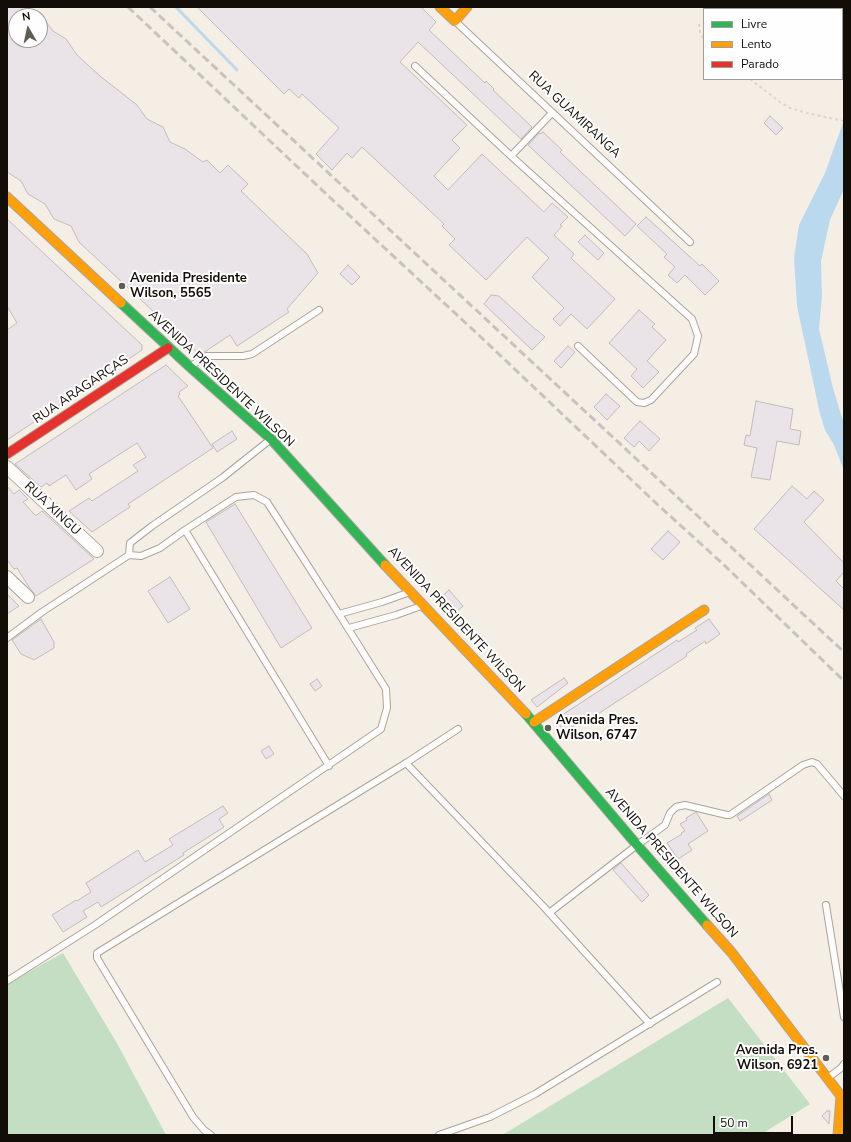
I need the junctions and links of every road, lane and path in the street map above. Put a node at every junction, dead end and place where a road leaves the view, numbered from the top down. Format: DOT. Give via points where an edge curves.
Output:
graph roads {
  1 [pos="440,7"];
  2 [pos="468,7"];
  3 [pos="455,21"];
  4 [pos="699,24"];
  5 [pos="703,38"];
  6 [pos="416,66"];
  7 [pos="751,80"];
  8 [pos="552,113"];
  9 [pos="844,121"];
  10 [pos="511,156"];
  11 [pos="7,197"];
  12 [pos="690,242"];
  13 [pos="319,310"];
  14 [pos="578,346"];
  15 [pos="168,348"];
  16 [pos="190,367"];
  17 [pos="270,440"];
  18 [pos="7,454"];
  19 [pos="7,467"];
  20 [pos="185,530"];
  21 [pos="97,551"];
  22 [pos="128,555"];
  23 [pos="7,576"];
  24 [pos="411,592"];
  25 [pos="28,597"];
  26 [pos="423,605"];
  27 [pos="704,610"];
  28 [pos="340,614"];
  29 [pos="349,628"];
  30 [pos="7,638"];
  31 [pos="534,722"];
  32 [pos="458,729"];
  33 [pos="406,763"];
  34 [pos="329,766"];
  35 [pos="844,796"];
  36 [pos="637,845"];
  37 [pos="826,905"];
  38 [pos="549,913"];
  39 [pos="7,981"];
  40 [pos="717,982"];
  41 [pos="844,1017"];
  42 [pos="650,1024"];
  43 [pos="844,1064"];
  44 [pos="827,1078"];
  45 [pos="842,1098"];
  46 [pos="211,1135"];
  47 [pos="439,1135"];
  48 [pos="838,1135"];
  1 -- 3 [label="main road, RUA GUAMIRANGA"];
  2 -- 3 [label="main road"];
  3 -- 8 [label="lane, RUA GUAMIRANGA"];
  4 -- 5 [label="path"];
  6 -- 10 [label="lane"];
  7 -- 9 [label="path" via="790,108"];
  8 -- 10 [label="lane"];
  8 -- 12 [label="lane, RUA GUAMIRANGA"];
  10 -- 14 [label="lane" via="692,318 698,336 694,354 651,400 644,403 637,402"];
  11 -- 15 [label="main road, AVENIDA PRESIDENTE WILSON"];
  13 -- 16 [label="lane" via="252,354 206,356"];
  15 -- 16 [label="main road, AVENIDA PRESIDENTE WILSON"];
  15 -- 18 [label="main road, RUA ARAGARÇAS"];
  16 -- 17 [label="main road, AVENIDA PRESIDENTE WILSON"];
  17 -- 22 [label="lane" via="222,478 130,543"];
  17 -- 24 [label="main road, AVENIDA PRESIDENTE WILSON"];
  19 -- 21 [label="street, RUA XINGU"];
  20 -- 22 [label="lane" via="160,548 141,556"];
  20 -- 28 [label="lane" via="236,497 254,495 267,502"];
  20 -- 34 [label="lane"];
  22 -- 30 [label="lane"];
  23 -- 25 [label="street"];
  24 -- 26 [label="main road, AVENIDA PRESIDENTE WILSON"];
  24 -- 28 [label="lane"];
  26 -- 29 [label="lane"];
  26 -- 31 [label="main road, AVENIDA PRESIDENTE WILSON"];
  27 -- 31 [label="main road"];
  28 -- 29 [label="lane"];
  29 -- 34 [label="lane" via="386,689 387,708 381,729"];
  31 -- 36 [label="main road, AVENIDA PRESIDENTE WILSON"];
  32 -- 33 [label="lane"];
  33 -- 38 [label="lane"];
  33 -- 46 [label="lane" via="97,953 97,958 193,1117"];
  34 -- 39 [label="lane"];
  35 -- 36 [label="lane" via="812,762 803,765 730,815 684,805 676,807 670,813 666,824"];
  36 -- 38 [label="lane"];
  36 -- 44 [label="main road, AVENIDA PRESIDENTE WILSON" via="732,954"];
  37 -- 41 [label="lane"];
  38 -- 42 [label="lane"];
  40 -- 42 [label="lane"];
  42 -- 47 [label="lane" via="509,1108"];
  43 -- 44 [label="lane"];
  44 -- 45 [label="main road, AVENIDA PRESIDENTE WILSON"];
  45 -- 48 [label="main road"];
}
